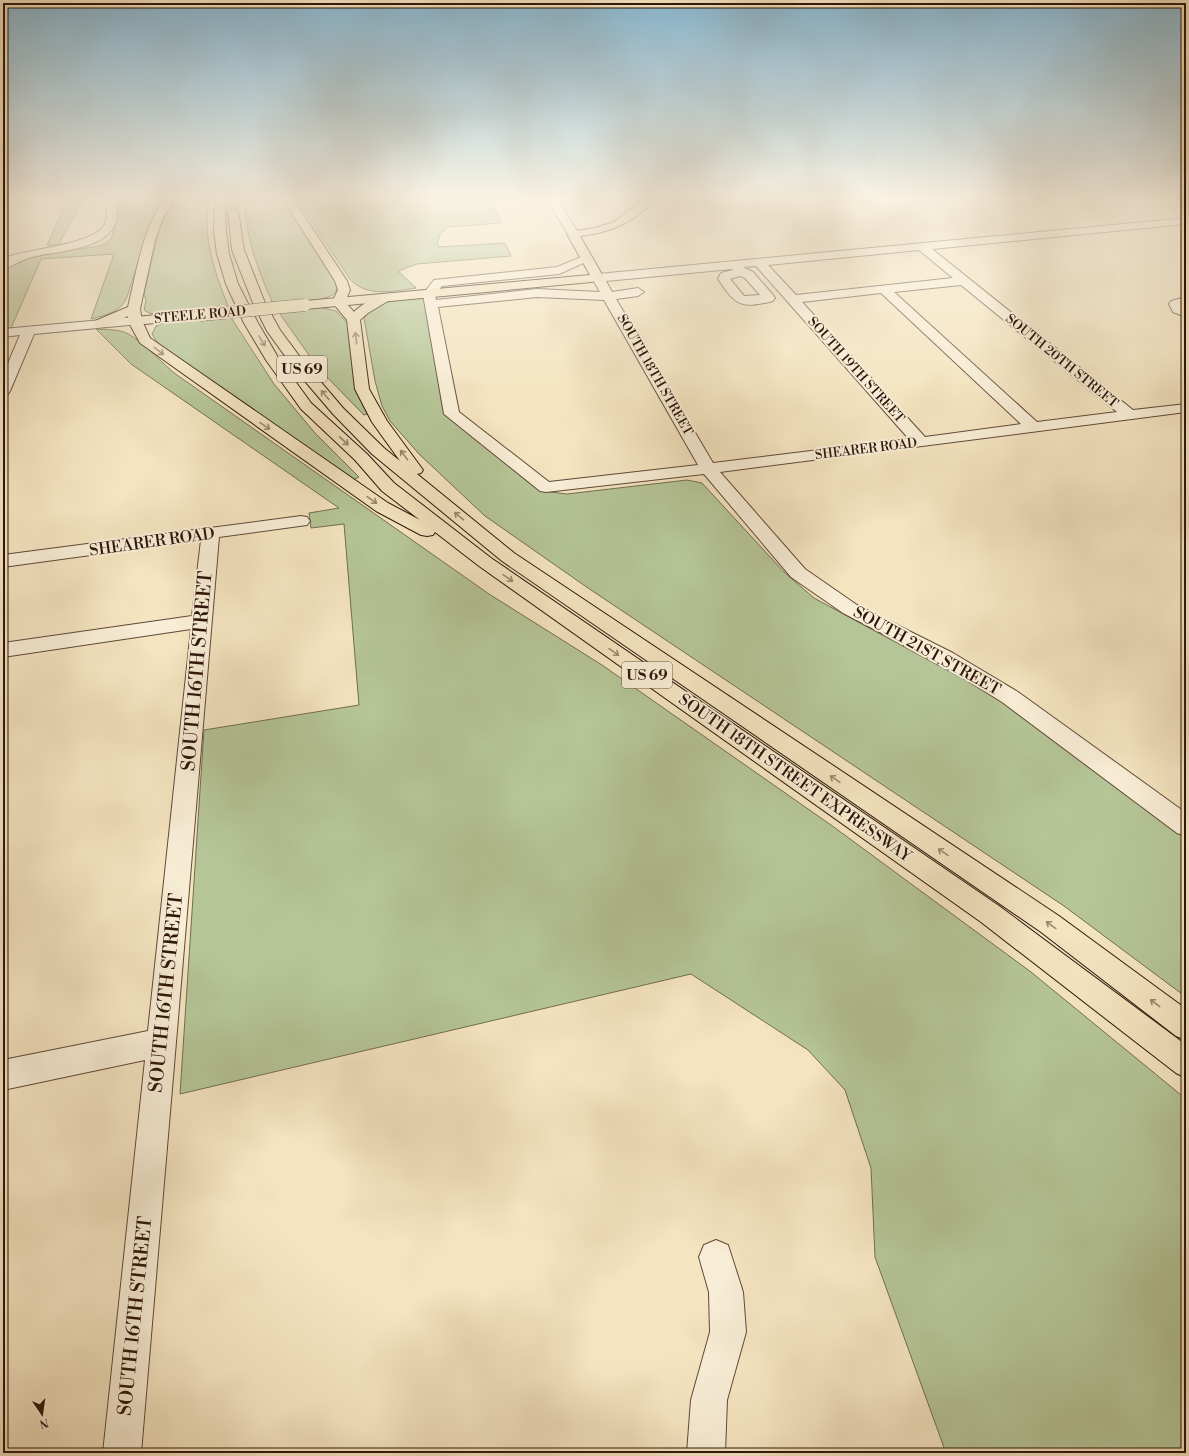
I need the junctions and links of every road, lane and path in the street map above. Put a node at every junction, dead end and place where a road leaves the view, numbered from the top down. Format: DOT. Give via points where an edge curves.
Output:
graph roads {
  1 [pos="144,267"];
  2 [pos="227,267"];
  3 [pos="245,267"];
  4 [pos="332,267"];
  5 [pos="567,267"];
  6 [pos="591,267"];
  7 [pos="746,267"];
  8 [pos="764,267"];
  9 [pos="947,267"];
  10 [pos="598,278"];
  11 [pos="964,281"];
  12 [pos="536,283"];
  13 [pos="638,283"];
  14 [pos="491,288"];
  15 [pos="885,290"];
  16 [pos="609,296"];
  17 [pos="387,298"];
  18 [pos="430,299"];
  19 [pos="793,299"];
  20 [pos="1186,301"];
  21 [pos="338,302"];
  22 [pos="646,304"];
  23 [pos="1186,313"];
  24 [pos="134,315"];
  25 [pos="353,319"];
  26 [pos="29,331"];
  27 [pos="3,333"];
  28 [pos="3,391"];
  29 [pos="1186,408"];
  30 [pos="1128,414"];
  31 [pos="1033,427"];
  32 [pos="920,442"];
  33 [pos="708,469"];
  34 [pos="436,497"];
  35 [pos="301,521"];
  36 [pos="210,534"];
  37 [pos="3,562"];
  38 [pos="485,562"];
  39 [pos="202,621"];
  40 [pos="3,650"];
  41 [pos="1186,826"];
  42 [pos="1186,1026"];
  43 [pos="162,1042"];
  44 [pos="1186,1063"];
  45 [pos="3,1075"];
  46 [pos="716,1257"];
  47 [pos="122,1453"];
  48 [pos="706,1453"];
  1 -- 24 [label="main road"];
  2 -- 38 [label="main road, SOUTH 18TH STREET EXPRESSWAY / US 69, one-way" via="232,284 251,323 273,360 306,406 361,457 388,487"];
  34 -- 3 [label="main road, SOUTH 18TH STREET EXPRESSWAY / US 69, one-way" via="378,451 338,411 298,364 274,331"];
  4 -- 21 [label="main road" via="344,290"];
  5 -- 12 [label="street"];
  6 -- 10 [label="main road, SOUTH 18TH STREET"];
  7 -- 13 [label="street" via="681,270 685,278 680,281"];
  8 -- 19 [label="street, SOUTH 19TH STREET"];
  9 -- 11 [label="street, SOUTH 20TH STREET"];
  10 -- 12 [label="main road"];
  10 -- 13 [label="street"];
  10 -- 16 [label="street, SOUTH 18TH STREET"];
  11 -- 15 [label="street"];
  11 -- 30 [label="street, SOUTH 20TH STREET"];
  12 -- 14 [label="street"];
  12 -- 14 [label="street"];
  12 -- 16 [label="street"];
  13 -- 16 [label="street"];
  13 -- 22 [label="street"];
  14 -- 18 [label="street"];
  14 -- 18 [label="street" via="438,283"];
  15 -- 19 [label="street"];
  15 -- 31 [label="street"];
  16 -- 33 [label="street, SOUTH 18TH STREET" via="624,310"];
  17 -- 18 [label="main road, STEELE ROAD"];
  17 -- 21 [label="main road, STEELE ROAD"];
  17 -- 25 [label="main road" via="362,310"];
  18 -- 33 [label="street, SHEARER ROAD" via="452,414 546,487"];
  19 -- 32 [label="street, SOUTH 19TH STREET"];
  20 -- 23 [label="street" via="1175,304"];
  21 -- 24 [label="main road, STEELE ROAD, bridge" via="200,315"];
  21 -- 25 [label="main road"];
  24 -- 26 [label="street, STEELE ROAD" via="100,324"];
  24 -- 38 [label="main road, one-way" via="145,340 166,356 382,507"];
  34 -- 25 [label="main road, one-way" via="395,444 362,389"];
  26 -- 27 [label="street, STEELE ROAD"];
  26 -- 28 [label="street"];
  29 -- 30 [label="street, SHEARER ROAD"];
  30 -- 31 [label="street, SHEARER ROAD"];
  31 -- 32 [label="street, SHEARER ROAD"];
  32 -- 33 [label="street, SHEARER ROAD"];
  33 -- 41 [label="street, SOUTH 21ST STREET" via="798,573 850,609 946,658 1010,697"];
  42 -- 34 [label="main road, SOUTH 18TH STREET EXPRESSWAY / US 69, one-way" via="1050,924 508,557"];
  35 -- 36 [label="street, SHEARER ROAD"];
  36 -- 37 [label="street, SHEARER ROAD"];
  36 -- 39 [label="street, SOUTH 16TH STREET"];
  38 -- 44 [label="main road, SOUTH 18TH STREET EXPRESSWAY / US 69, one-way" via="990,914"];
  39 -- 40 [label="street"];
  39 -- 43 [label="street, SOUTH 16TH STREET"];
  43 -- 45 [label="street"];
  43 -- 47 [label="street, SOUTH 16TH STREET"];
  46 -- 48 [label="street" via="726,1292 728,1332 709,1400"];
}
